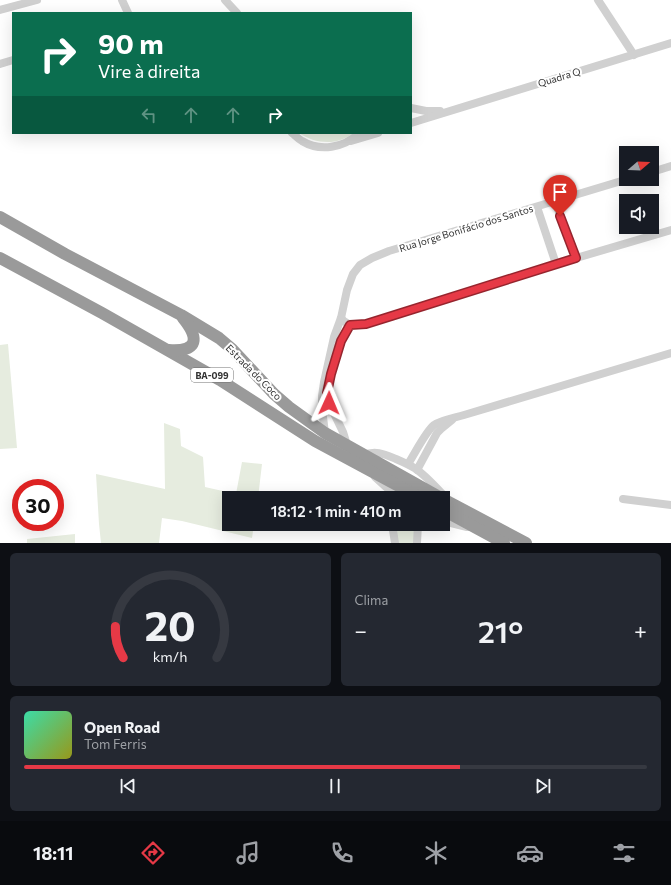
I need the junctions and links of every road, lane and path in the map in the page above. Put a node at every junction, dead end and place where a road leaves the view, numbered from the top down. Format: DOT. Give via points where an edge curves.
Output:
graph roads {
  1 [pos="37,0"];
  2 [pos="122,0"];
  3 [pos="225,0"];
  4 [pos="598,0"];
  5 [pos="0,10"];
  6 [pos="128,12"];
  7 [pos="231,12"];
  8 [pos="236,12"];
  9 [pos="671,43"];
  10 [pos="634,55"];
  11 [pos="12,60"];
  12 [pos="0,64"];
  13 [pos="412,108"];
  14 [pos="447,112"];
  15 [pos="412,123"];
  16 [pos="293,134"];
  17 [pos="358,134"];
  18 [pos="375,134"];
  19 [pos="343,144"];
  20 [pos="671,166"];
  21 [pos="659,170"];
  22 [pos="619,182"];
  23 [pos="555,201"];
  24 [pos="537,207"];
  25 [pos="0,217"];
  26 [pos="671,230"];
  27 [pos="0,258"];
  28 [pos="576,258"];
  29 [pos="556,264"];
  30 [pos="181,315"];
  31 [pos="341,318"];
  32 [pos="350,325"];
  33 [pos="167,350"];
  34 [pos="671,353"];
  35 [pos="331,362"];
  36 [pos="325,390"];
  37 [pos="438,426"];
  38 [pos="325,433"];
  39 [pos="347,446"];
  40 [pos="363,455"];
  41 [pos="413,456"];
  42 [pos="422,460"];
  43 [pos="408,464"];
  44 [pos="366,468"];
  45 [pos="417,470"];
  46 [pos="386,487"];
  47 [pos="387,491"];
  48 [pos="391,491"];
  49 [pos="408,491"];
  50 [pos="424,491"];
  51 [pos="438,491"];
  52 [pos="623,499"];
  53 [pos="450,505"];
  54 [pos="671,505"];
  55 [pos="450,507"];
  56 [pos="450,523"];
  57 [pos="478,529"];
  58 [pos="393,531"];
  59 [pos="418,531"];
  60 [pos="395,543"];
  61 [pos="417,543"];
  62 [pos="504,543"];
  63 [pos="526,543"];
  1 -- 5 [label="street"];
  2 -- 6 [label="street"];
  3 -- 7 [label="street"];
  3 -- 8 [label="street"];
  4 -- 10 [label="street"];
  9 -- 10 [label="street, Quadra Q"];
  10 -- 14 [label="street, Quadra Q"];
  11 -- 12 [label="street"];
  13 -- 14 [label="street"];
  14 -- 15 [label="street, Quadra Q"];
  16 -- 19 [label="street" via="315,146"];
  17 -- 19 [label="street"];
  18 -- 19 [label="street"];
  20 -- 21 [label="street"];
  22 -- 23 [label="street, Rua Jorge Bonifácio dos Santos"];
  23 -- 24 [label="street, Rua Jorge Bonifácio dos Santos"];
  23 -- 28 [label="street"];
  24 -- 29 [label="street"];
  24 -- 31 [label="street, Rua Jorge Bonifácio dos Santos" via="372,258 360,265 353,274"];
  25 -- 30 [label="highway, Estrada do Coco / BA-099"];
  26 -- 28 [label="street"];
  27 -- 33 [label="highway, Estrada do Coco / BA-099"];
  28 -- 29 [label="street"];
  29 -- 32 [label="street" via="366,324"];
  30 -- 33 [label="highway" via="194,336 194,342 187,349"];
  30 -- 38 [label="highway, Estrada do Coco / BA-099" via="219,338 289,408"];
  31 -- 32 [label="street"];
  31 -- 35 [label="street, Rua Jorge Bonifácio dos Santos" via="334,337"];
  32 -- 35 [label="street"];
  33 -- 44 [label="highway, Estrada do Coco / BA-099" via="220,380 316,441"];
  34 -- 37 [label="street" via="456,417"];
  35 -- 36 [label="street"];
  36 -- 38 [label="street" via="322,409"];
  36 -- 39 [label="street"];
  37 -- 41 [label="street" via="430,429"];
  37 -- 42 [label="street"];
  38 -- 39 [label="highway, Estrada do Coco / BA-099"];
  39 -- 40 [label="highway, Estrada do Coco / BA-099"];
  40 -- 43 [label="street" via="380,453"];
  40 -- 50 [label="highway, Estrada do Coco / BA-099"];
  41 -- 42 [label="street"];
  41 -- 43 [label="street"];
  42 -- 45 [label="street"];
  43 -- 45 [label="street"];
  44 -- 46 [label="street"];
  44 -- 49 [label="highway, Estrada do Coco / BA-099"];
  45 -- 51 [label="street"];
  46 -- 47 [label="street"];
  46 -- 48 [label="street"];
  52 -- 54 [label="street"];
  53 -- 63 [label="highway, Estrada do Coco / BA-099"];
  55 -- 57 [label="highway, Estrada do Coco / BA-099"];
  56 -- 57 [label="street"];
  57 -- 62 [label="highway, Estrada do Coco / BA-099"];
  58 -- 60 [label="street"];
  59 -- 61 [label="street"];
}
